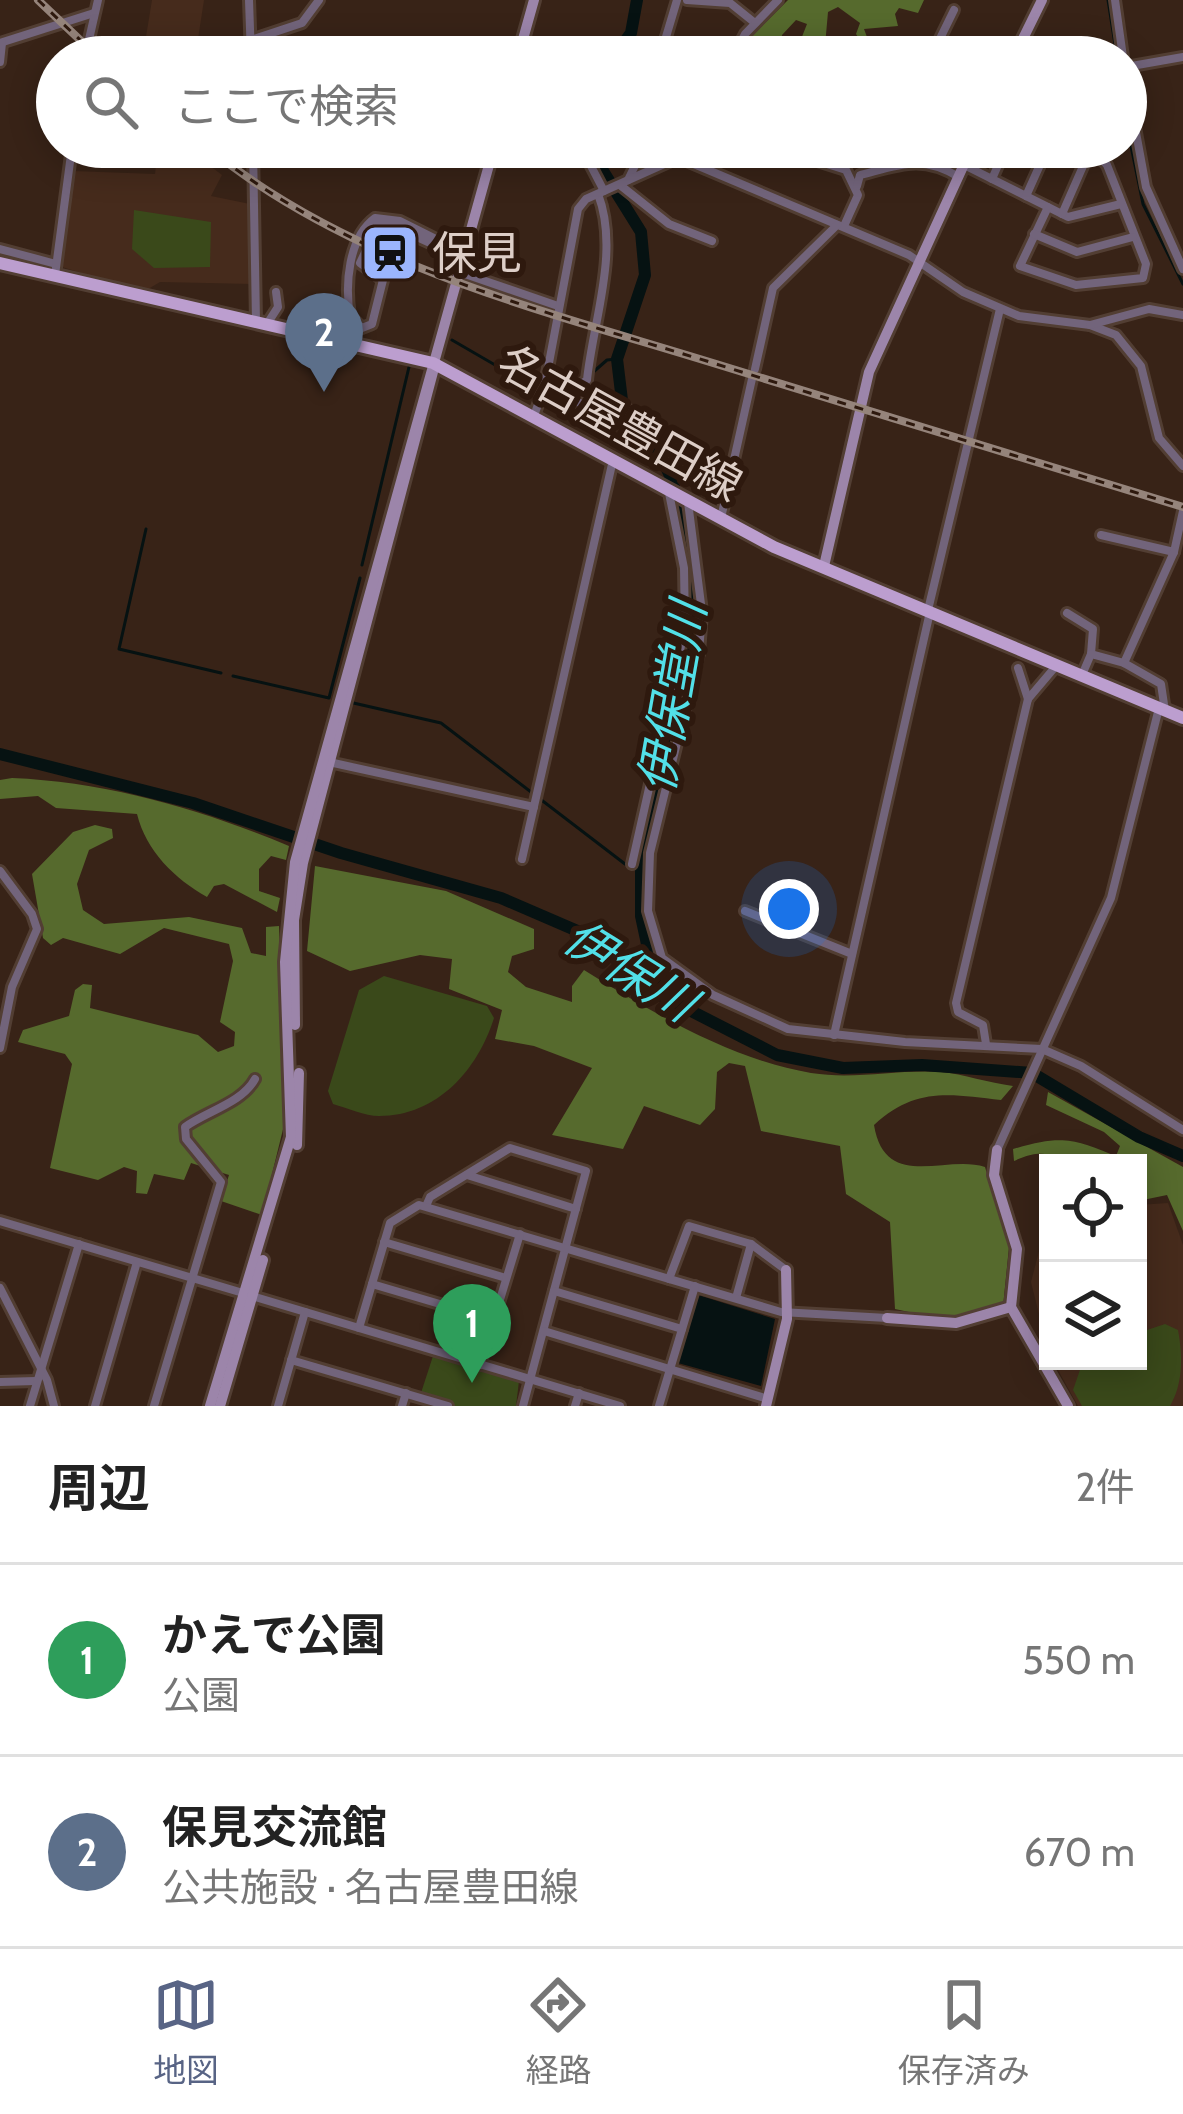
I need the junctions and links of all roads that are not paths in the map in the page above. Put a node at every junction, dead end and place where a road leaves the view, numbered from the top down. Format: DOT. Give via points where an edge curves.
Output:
graph roads {
  1 [pos="98,0"];
  2 [pos="249,0"];
  3 [pos="319,0"];
  4 [pos="533,0"];
  5 [pos="677,0"];
  6 [pos="687,0"];
  7 [pos="778,0"];
  8 [pos="1042,0"];
  9 [pos="1114,0"];
  10 [pos="955,10"];
  11 [pos="94,13"];
  12 [pos="754,23"];
  13 [pos="89,36"];
  14 [pos="251,36"];
  15 [pos="263,36"];
  16 [pos="524,36"];
  17 [pos="666,36"];
  18 [pos="746,36"];
  19 [pos="942,36"];
  20 [pos="1025,36"];
  21 [pos="1120,36"];
  22 [pos="1,43"];
  23 [pos="1183,57"];
  24 [pos="0,62"];
  25 [pos="1147,63"];
  26 [pos="69,168"];
  27 [pos="254,168"];
  28 [pos="488,168"];
  29 [pos="597,168"];
  30 [pos="627,168"];
  31 [pos="660,168"];
  32 [pos="703,168"];
  33 [pos="842,168"];
  34 [pos="888,168"];
  35 [pos="950,168"];
  36 [pos="962,168"];
  37 [pos="997,168"];
  38 [pos="1039,168"];
  39 [pos="1082,168"];
  40 [pos="1109,168"];
  41 [pos="1143,168"];
  42 [pos="961,171"];
  43 [pos="992,179"];
  44 [pos="856,187"];
  45 [pos="612,188"];
  46 [pos="1026,196"];
  47 [pos="1121,204"];
  48 [pos="1048,207"];
  49 [pos="1062,214"];
  50 [pos="840,226"];
  51 [pos="1034,234"];
  52 [pos="1133,237"];
  53 [pos="712,241"];
  54 [pos="0,249"];
  55 [pos="464,255"];
  56 [pos="0,263"];
  57 [pos="916,265"];
  58 [pos="55,269"];
  59 [pos="1183,269"];
  60 [pos="459,272"];
  61 [pos="276,292"];
  62 [pos="558,306"];
  63 [pos="1000,309"];
  64 [pos="1183,315"];
  65 [pos="262,323"];
  66 [pos="1090,325"];
  67 [pos="434,363"];
  68 [pos="543,389"];
  69 [pos="561,397"];
  70 [pos="629,410"];
  71 [pos="534,416"];
  72 [pos="613,460"];
  73 [pos="1183,466"];
  74 [pos="677,496"];
  75 [pos="1183,511"];
  76 [pos="721,519"];
  77 [pos="1181,531"];
  78 [pos="1101,535"];
  79 [pos="1174,552"];
  80 [pos="824,566"];
  81 [pos="929,612"];
  82 [pos="1067,613"];
  83 [pos="1091,654"];
  84 [pos="1124,663"];
  85 [pos="1057,665"];
  86 [pos="1018,668"];
  87 [pos="1082,675"];
  88 [pos="1028,699"];
  89 [pos="1162,709"];
  90 [pos="1183,718"];
  91 [pos="329,762"];
  92 [pos="534,807"];
  93 [pos="310,819"];
  94 [pos="522,859"];
  95 [pos="632,864"];
  96 [pos="0,871"];
  97 [pos="745,911"];
  98 [pos="852,954"];
  99 [pos="3,1004"];
  100 [pos="834,1035"];
  101 [pos="986,1044"];
  102 [pos="0,1048"];
  103 [pos="1041,1052"];
  104 [pos="255,1079"];
  105 [pos="1183,1130"];
  106 [pos="997,1150"];
  107 [pos="467,1175"];
  108 [pos="426,1206"];
  109 [pos="576,1209"];
  110 [pos="0,1221"];
  111 [pos="520,1234"];
  112 [pos="384,1242"];
  113 [pos="79,1244"];
  114 [pos="751,1244"];
  115 [pos="566,1248"];
  116 [pos="137,1262"];
  117 [pos="786,1270"];
  118 [pos="192,1278"];
  119 [pos="506,1278"];
  120 [pos="669,1279"];
  121 [pos="372,1284"];
  122 [pos="694,1286"];
  123 [pos="0,1288"];
  124 [pos="554,1291"];
  125 [pos="248,1295"];
  126 [pos="736,1298"];
  127 [pos="1012,1306"];
  128 [pos="305,1312"];
  129 [pos="788,1312"];
  130 [pos="887,1318"];
  131 [pos="494,1320"];
  132 [pos="359,1328"];
  133 [pos="682,1329"];
  134 [pos="544,1331"];
  135 [pos="291,1360"];
  136 [pos="480,1364"];
  137 [pos="40,1368"];
  138 [pos="670,1369"];
  139 [pos="531,1379"];
  140 [pos="36,1381"];
  141 [pos="0,1382"];
  142 [pos="406,1394"];
  143 [pos="578,1394"];
  144 [pos="767,1402"];
  145 [pos="30,1406"];
  146 [pos="54,1406"];
  147 [pos="94,1406"];
  148 [pos="154,1406"];
  149 [pos="210,1406"];
  150 [pos="220,1406"];
  151 [pos="280,1406"];
  152 [pos="402,1406"];
  153 [pos="448,1406"];
  154 [pos="523,1406"];
  155 [pos="575,1406"];
  156 [pos="620,1406"];
  157 [pos="658,1406"];
  158 [pos="1069,1406"];
  1 -- 11 [label="street"];
  2 -- 14 [label="street"];
  3 -- 15 [label="street" via="302,23"];
  4 -- 16 [label="street"];
  5 -- 17 [label="street"];
  6 -- 12 [label="street" via="730,3"];
  7 -- 12 [label="street"];
  8 -- 20 [label="street"];
  9 -- 21 [label="street"];
  10 -- 19 [label="street"];
  11 -- 13 [label="street"];
  11 -- 22 [label="street"];
  12 -- 18 [label="street"];
  22 -- 24 [label="street"];
  23 -- 25 [label="street"];
  26 -- 58 [label="street"];
  27 -- 65 [label="street"];
  28 -- 55 [label="street"];
  29 -- 45 [label="street"];
  30 -- 45 [label="street"];
  31 -- 45 [label="street"];
  32 -- 50 [label="street"];
  33 -- 44 [label="street"];
  34 -- 44 [label="street" via="860,175"];
  35 -- 42 [label="street"];
  36 -- 42 [label="street"];
  37 -- 43 [label="street"];
  38 -- 46 [label="street"];
  39 -- 49 [label="street"];
  40 -- 47 [label="street"];
  41 -- 59 [label="street"];
  42 -- 43 [label="street"];
  42 -- 57 [label="street"];
  43 -- 46 [label="street"];
  44 -- 50 [label="street" via="857,207"];
  45 -- 53 [label="street"];
  45 -- 62 [label="street" via="586,199 573,221"];
  45 -- 69 [label="street" via="587,378"];
  46 -- 48 [label="street"];
  47 -- 49 [label="street" via="1077,218"];
  47 -- 52 [label="street"];
  48 -- 49 [label="street"];
  48 -- 51 [label="street"];
  50 -- 57 [label="street"];
  50 -- 76 [label="street" via="773,288"];
  51 -- 52 [label="street" via="1077,252"];
  51 -- 52 [label="street" via="1020,266 1076,285 1141,281 1146,264"];
  54 -- 58 [label="street"];
  55 -- 55 [label="street" via="378,225 360,263 383,280 372,324 362,328 350,316 352,254 375,218 400,221"];
  55 -- 60 [label="street"];
  56 -- 58 [label="main road, 名古屋豊田線"];
  57 -- 63 [label="street"];
  57 -- 80 [label="street" via="869,372"];
  58 -- 65 [label="main road, 名古屋豊田線"];
  60 -- 62 [label="street"];
  60 -- 67 [label="street"];
  61 -- 65 [label="street" via="278,307"];
  62 -- 68 [label="street"];
  63 -- 66 [label="street"];
  63 -- 81 [label="street"];
  64 -- 66 [label="street" via="1149,309"];
  65 -- 67 [label="main road, 名古屋豊田線"];
  66 -- 73 [label="street" via="1135,354 1159,438"];
  67 -- 71 [label="main road, 名古屋豊田線"];
  67 -- 91 [label="street"];
  67 -- 93 [label="street"];
  68 -- 69 [label="street"];
  68 -- 71 [label="street"];
  69 -- 70 [label="street"];
  71 -- 72 [label="main road, 名古屋豊田線"];
  72 -- 74 [label="main road, 名古屋豊田線"];
  72 -- 92 [label="street"];
  74 -- 76 [label="main road, 名古屋豊田線"];
  74 -- 95 [label="street" via="685,628"];
  74 -- 100 [label="street" via="702,612 650,853 654,941 669,965 745,1012"];
  75 -- 77 [label="street"];
  76 -- 80 [label="main road, 名古屋豊田線"];
  77 -- 79 [label="street"];
  78 -- 79 [label="street"];
  79 -- 84 [label="street"];
  80 -- 81 [label="main road, 名古屋豊田線"];
  81 -- 85 [label="main road, 名古屋豊田線"];
  81 -- 98 [label="street"];
  82 -- 83 [label="street" via="1093,629"];
  83 -- 84 [label="street"];
  83 -- 87 [label="street"];
  84 -- 89 [label="street" via="1161,684"];
  85 -- 87 [label="main road, 名古屋豊田線"];
  85 -- 88 [label="street"];
  86 -- 88 [label="street"];
  87 -- 89 [label="main road, 名古屋豊田線"];
  88 -- 101 [label="street" via="956,1003 983,1025"];
  89 -- 90 [label="main road, 名古屋豊田線"];
  89 -- 103 [label="street" via="1111,898"];
  91 -- 92 [label="street"];
  91 -- 93 [label="street"];
  92 -- 94 [label="street"];
  93 -- 125 [label="street" via="285,962 291,1137"];
  96 -- 99 [label="street" via="37,929"];
  97 -- 98 [label="street"];
  98 -- 100 [label="street"];
  99 -- 102 [label="street"];
  100 -- 101 [label="street"];
  101 -- 103 [label="street"];
  103 -- 105 [label="street" via="1081,1066"];
  103 -- 106 [label="street"];
  104 -- 118 [label="street" via="238,1099 185,1127 221,1181"];
  106 -- 127 [label="street" via="994,1175 1017,1249"];
  107 -- 108 [label="street"];
  107 -- 109 [label="street"];
  107 -- 109 [label="street" via="510,1148 584,1168"];
  108 -- 111 [label="street"];
  108 -- 112 [label="street" via="394,1218"];
  109 -- 115 [label="street"];
  110 -- 113 [label="street"];
  111 -- 115 [label="street"];
  111 -- 119 [label="street"];
  112 -- 119 [label="street"];
  112 -- 121 [label="street"];
  113 -- 116 [label="street"];
  113 -- 137 [label="street"];
  114 -- 117 [label="street"];
  114 -- 120 [label="street" via="686,1226"];
  114 -- 126 [label="street"];
  115 -- 120 [label="street"];
  115 -- 124 [label="street"];
  116 -- 118 [label="street"];
  116 -- 147 [label="street"];
  117 -- 129 [label="street"];
  118 -- 125 [label="street"];
  118 -- 148 [label="street"];
  119 -- 131 [label="street"];
  120 -- 122 [label="street"];
  121 -- 131 [label="street"];
  121 -- 132 [label="street"];
  122 -- 126 [label="street"];
  122 -- 133 [label="street"];
  123 -- 137 [label="street"];
  124 -- 133 [label="street"];
  124 -- 134 [label="street"];
  125 -- 128 [label="street"];
  125 -- 149 [label="street"];
  125 -- 150 [label="street"];
  126 -- 129 [label="street"];
  127 -- 130 [label="street" via="956,1322"];
  127 -- 158 [label="street"];
  128 -- 132 [label="street"];
  128 -- 135 [label="street"];
  129 -- 130 [label="street"];
  129 -- 144 [label="street"];
  131 -- 136 [label="street"];
  132 -- 136 [label="street"];
  133 -- 138 [label="street"];
  134 -- 138 [label="street"];
  134 -- 139 [label="street"];
  135 -- 142 [label="street"];
  135 -- 151 [label="street"];
  136 -- 139 [label="street"];
  137 -- 140 [label="street"];
  137 -- 146 [label="street"];
  138 -- 144 [label="street"];
  138 -- 157 [label="street"];
  139 -- 143 [label="street"];
  139 -- 154 [label="street"];
  140 -- 141 [label="street"];
  140 -- 145 [label="street"];
  142 -- 152 [label="street"];
  142 -- 153 [label="street"];
  143 -- 155 [label="street"];
  143 -- 156 [label="street"];
}
